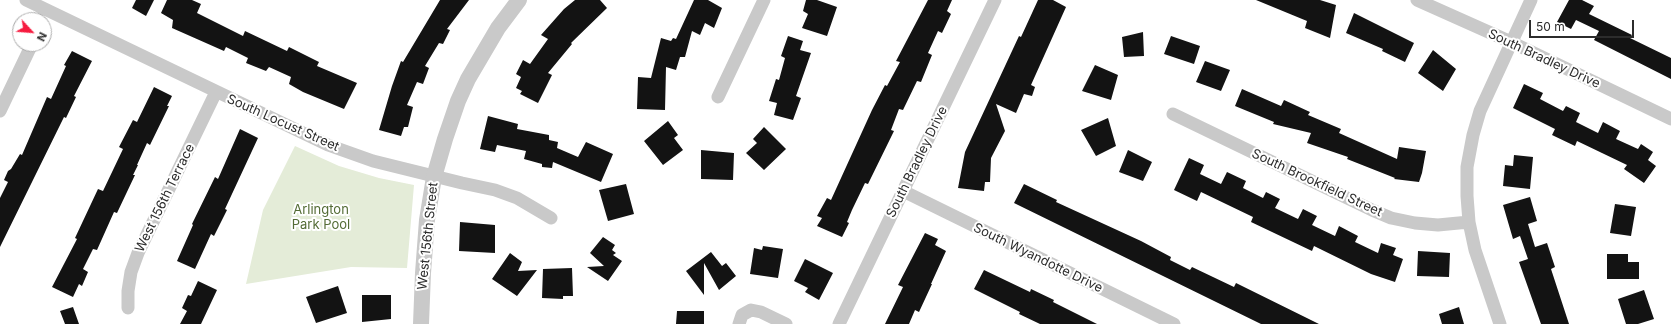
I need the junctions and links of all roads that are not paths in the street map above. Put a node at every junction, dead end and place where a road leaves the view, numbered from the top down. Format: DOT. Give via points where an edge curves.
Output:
graph roads {
  1 [pos="26,0"];
  2 [pos="519,0"];
  3 [pos="764,0"];
  4 [pos="995,0"];
  5 [pos="1417,0"];
  6 [pos="1531,0"];
  7 [pos="41,12"];
  8 [pos="52,19"];
  9 [pos="1511,42"];
  10 [pos="28,52"];
  11 [pos="216,92"];
  12 [pos="718,97"];
  13 [pos="0,110"];
  14 [pos="1173,114"];
  15 [pos="1671,119"];
  16 [pos="434,176"];
  17 [pos="903,191"];
  18 [pos="551,218"];
  19 [pos="1469,222"];
  20 [pos="128,308"];
  21 [pos="421,324"];
  22 [pos="739,324"];
  23 [pos="786,324"];
  24 [pos="839,324"];
  25 [pos="1174,324"];
  26 [pos="1500,324"];
  1 -- 7 [label="street, South Locust Street"];
  2 -- 16 [label="street, West 156th Street" via="498,28 468,79 458,101"];
  3 -- 12 [label="street"];
  4 -- 17 [label="street, South Bradley Drive"];
  5 -- 9 [label="street, South Bradley Drive"];
  6 -- 9 [label="street"];
  8 -- 11 [label="street, South Locust Street"];
  9 -- 15 [label="street, South Bradley Drive"];
  9 -- 19 [label="street" via="1482,105 1473,135 1467,167"];
  10 -- 13 [label="street"];
  11 -- 16 [label="street, South Locust Street" via="328,145 374,161"];
  11 -- 20 [label="street, West 156th Terrace" via="138,253 131,272"];
  14 -- 19 [label="street, South Brookfield Street" via="1391,218 1438,225"];
  16 -- 18 [label="street, South Locust Street" via="495,190 517,198"];
  16 -- 21 [label="street, West 156th Street" via="427,225"];
  17 -- 24 [label="street, South Bradley Drive"];
  17 -- 25 [label="street, South Wyandotte Drive"];
  19 -- 26 [label="street" via="1475,250"];
  22 -- 23 [label="street" via="742,315 751,310"];
}
